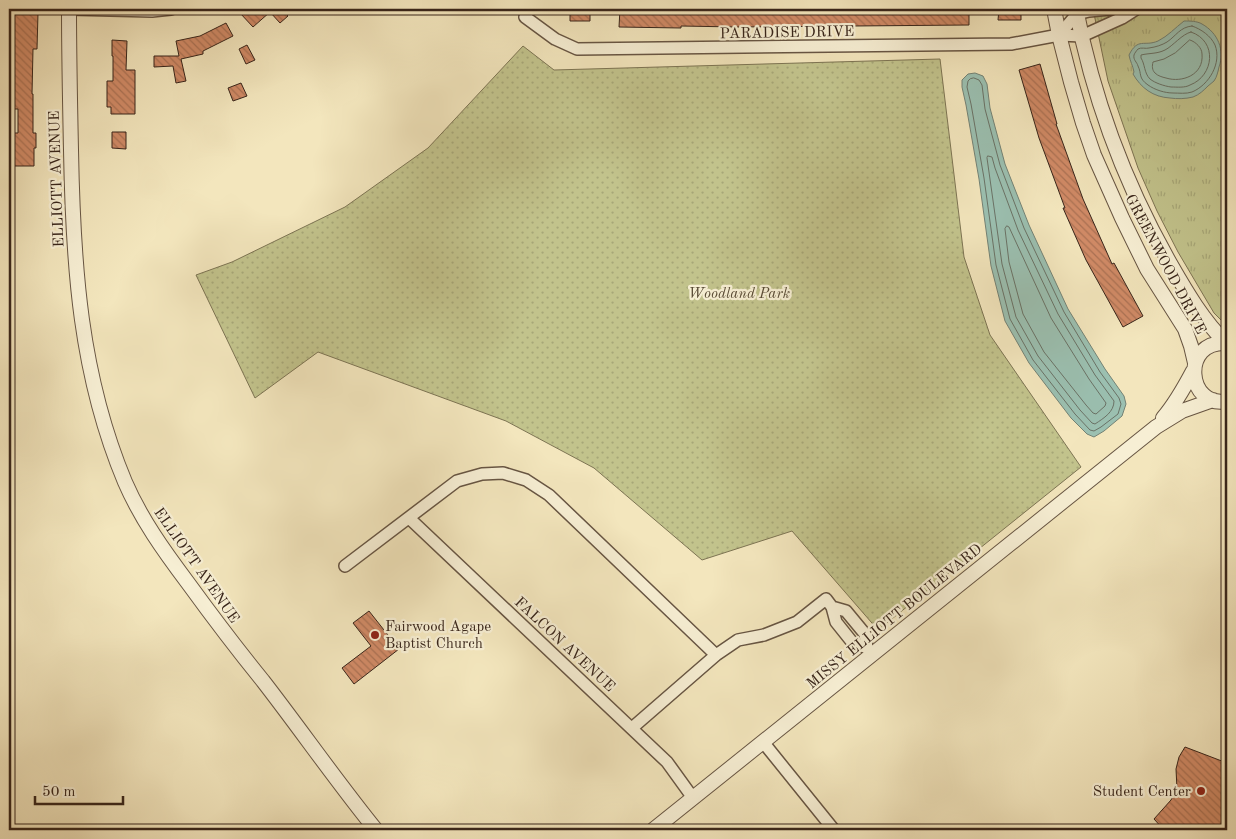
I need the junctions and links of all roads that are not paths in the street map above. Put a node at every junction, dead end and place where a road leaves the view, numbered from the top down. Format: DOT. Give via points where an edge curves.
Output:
graph roads {
  1 [pos="69,9"];
  2 [pos="171,9"];
  3 [pos="1054,9"];
  4 [pos="1112,9"];
  5 [pos="1136,9"];
  6 [pos="1077,12"];
  7 [pos="527,13"];
  8 [pos="1059,35"];
  9 [pos="1082,36"];
  10 [pos="1226,343"];
  11 [pos="1194,367"];
  12 [pos="1223,401"];
  13 [pos="1156,427"];
  14 [pos="409,518"];
  15 [pos="344,566"];
  16 [pos="869,652"];
  17 [pos="716,655"];
  18 [pos="632,728"];
  19 [pos="763,742"];
  20 [pos="693,798"];
  21 [pos="376,830"];
  22 [pos="652,830"];
  23 [pos="834,830"];
  1 -- 2 [label="street"];
  1 -- 21 [label="street, ELLIOTT AVENUE" via="77,287 94,388 109,440 136,506 159,544"];
  3 -- 8 [label="street, GREENWOOD DRIVE"];
  4 -- 6 [label="street"];
  5 -- 9 [label="street"];
  6 -- 8 [label="street"];
  6 -- 9 [label="street, GREENWOOD DRIVE"];
  7 -- 8 [label="street, PARADISE DRIVE" via="555,39 577,49 1011,44"];
  8 -- 9 [label="street, PARADISE DRIVE"];
  8 -- 11 [label="street, GREENWOOD DRIVE" via="1094,155 1147,269 1184,329"];
  9 -- 10 [label="street, GREENWOOD DRIVE" via="1114,144 1136,198 1182,284 1212,329"];
  10 -- 11 [label="street, MISSY ELLIOTT BOULEVARD" via="1207,347 1199,354"];
  11 -- 12 [label="street, GREENWOOD DRIVE" via="1196,385 1206,396"];
  11 -- 13 [label="street, MISSY ELLIOTT BOULEVARD" via="1183,390"];
  12 -- 13 [label="street, MISSY ELLIOTT BOULEVARD" via="1182,411"];
  13 -- 16 [label="street, MISSY ELLIOTT BOULEVARD"];
  14 -- 15 [label="street"];
  14 -- 17 [label="street" via="457,481 482,474 503,473 526,480 549,495"];
  14 -- 18 [label="street, FALCON AVENUE"];
  16 -- 17 [label="street" via="852,642 836,622 829,603 797,622 738,640"];
  16 -- 19 [label="street, MISSY ELLIOTT BOULEVARD"];
  17 -- 18 [label="street"];
  18 -- 20 [label="street, FALCON AVENUE" via="667,762"];
  19 -- 20 [label="street, MISSY ELLIOTT BOULEVARD"];
  19 -- 23 [label="street"];
  20 -- 22 [label="street, MISSY ELLIOTT BOULEVARD"];
}
